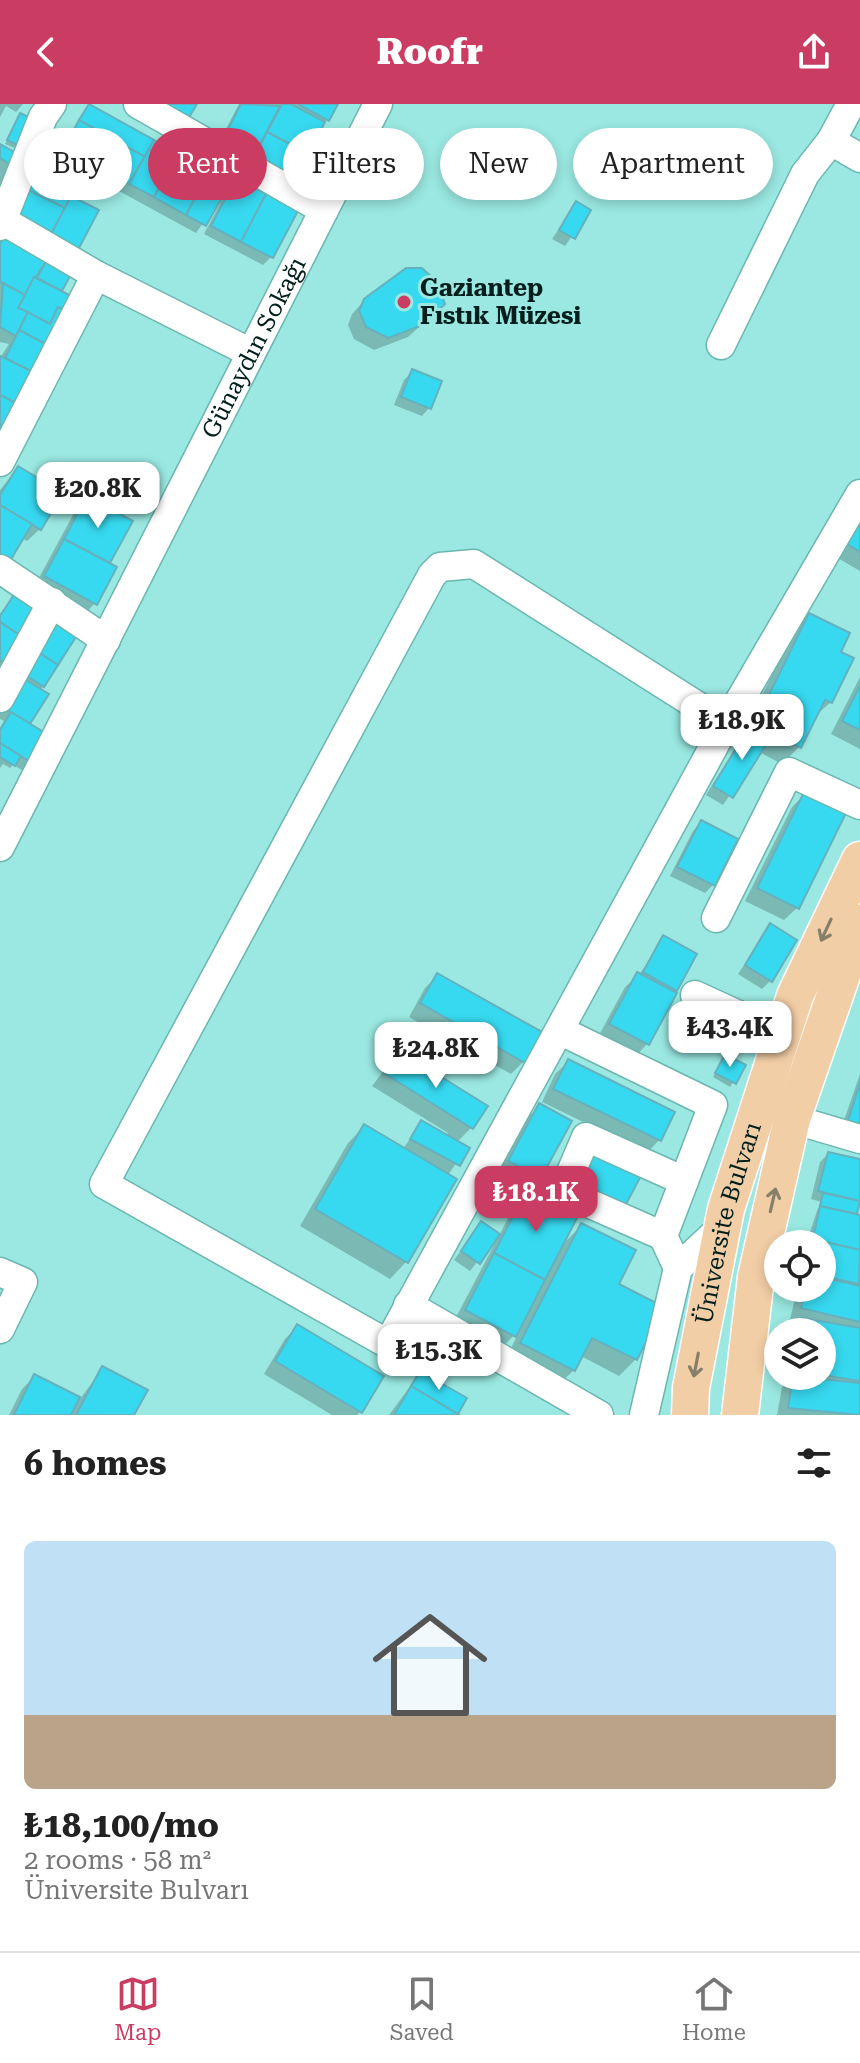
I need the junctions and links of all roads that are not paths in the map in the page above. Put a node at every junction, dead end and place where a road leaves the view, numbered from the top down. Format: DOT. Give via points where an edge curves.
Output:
graph roads {
  1 [pos="138,104"];
  2 [pos="378,104"];
  3 [pos="851,104"];
  4 [pos="38,108"];
  5 [pos="831,141"];
  6 [pos="860,158"];
  7 [pos="324,210"];
  8 [pos="1,222"];
  9 [pos="96,275"];
  10 [pos="721,345"];
  11 [pos="251,353"];
  12 [pos="1,457"];
  13 [pos="860,494"];
  14 [pos="0,569"];
  15 [pos="52,602"];
  16 [pos="106,640"];
  17 [pos="0,698"];
  18 [pos="726,724"];
  19 [pos="860,805"];
  20 [pos="7,812"];
  21 [pos="0,847"];
  22 [pos="860,860"];
  23 [pos="716,918"];
  24 [pos="860,923"];
  25 [pos="695,995"];
  26 [pos="561,1031"];
  27 [pos="782,1035"];
  28 [pos="792,1119"];
  29 [pos="860,1139"];
  30 [pos="684,1181"];
  31 [pos="723,1226"];
  32 [pos="663,1236"];
  33 [pos="678,1268"];
  34 [pos="0,1272"];
  35 [pos="408,1305"];
  36 [pos="0,1329"];
  37 [pos="599,1415"];
  38 [pos="644,1415"];
  39 [pos="690,1415"];
  40 [pos="740,1415"];
  1 -- 7 [label="street"];
  2 -- 7 [label="street, Günaydın Sokağı"];
  3 -- 5 [label="street"];
  4 -- 8 [label="street"];
  5 -- 6 [label="street"];
  5 -- 10 [label="street" via="805,174"];
  7 -- 11 [label="street, Günaydın Sokağı"];
  8 -- 9 [label="street"];
  9 -- 11 [label="street"];
  9 -- 12 [label="street"];
  11 -- 16 [label="street, Günaydın Sokağı"];
  13 -- 18 [label="street"];
  14 -- 15 [label="street"];
  15 -- 16 [label="street"];
  15 -- 17 [label="street"];
  16 -- 20 [label="street, Günaydın Sokağı"];
  18 -- 26 [label="street"];
  18 -- 35 [label="street" via="474,564 440,567 424,589 104,1184 388,1344"];
  19 -- 23 [label="street" via="789,772"];
  20 -- 21 [label="street, Günaydın Sokağı"];
  22 -- 27 [label="main road, Üniversite Bulvarı, one-way" via="795,996"];
  24 -- 28 [label="main road, Üniversite Bulvarı"];
  25 -- 27 [label="street"];
  26 -- 30 [label="street" via="713,1105"];
  26 -- 35 [label="street"];
  27 -- 31 [label="main road, Üniversite Bulvarı"];
  28 -- 29 [label="street"];
  40 -- 28 [label="main road, Üniversite Bulvarı, one-way" via="756,1277"];
  30 -- 32 [label="street"];
  30 -- 32 [label="street" via="586,1137 566,1184 577,1198"];
  31 -- 33 [label="street"];
  31 -- 39 [label="main road, Üniversite Bulvarı, one-way"];
  32 -- 33 [label="street"];
  33 -- 38 [label="street"];
  34 -- 36 [label="street" via="23,1282"];
  35 -- 37 [label="street"];
}
